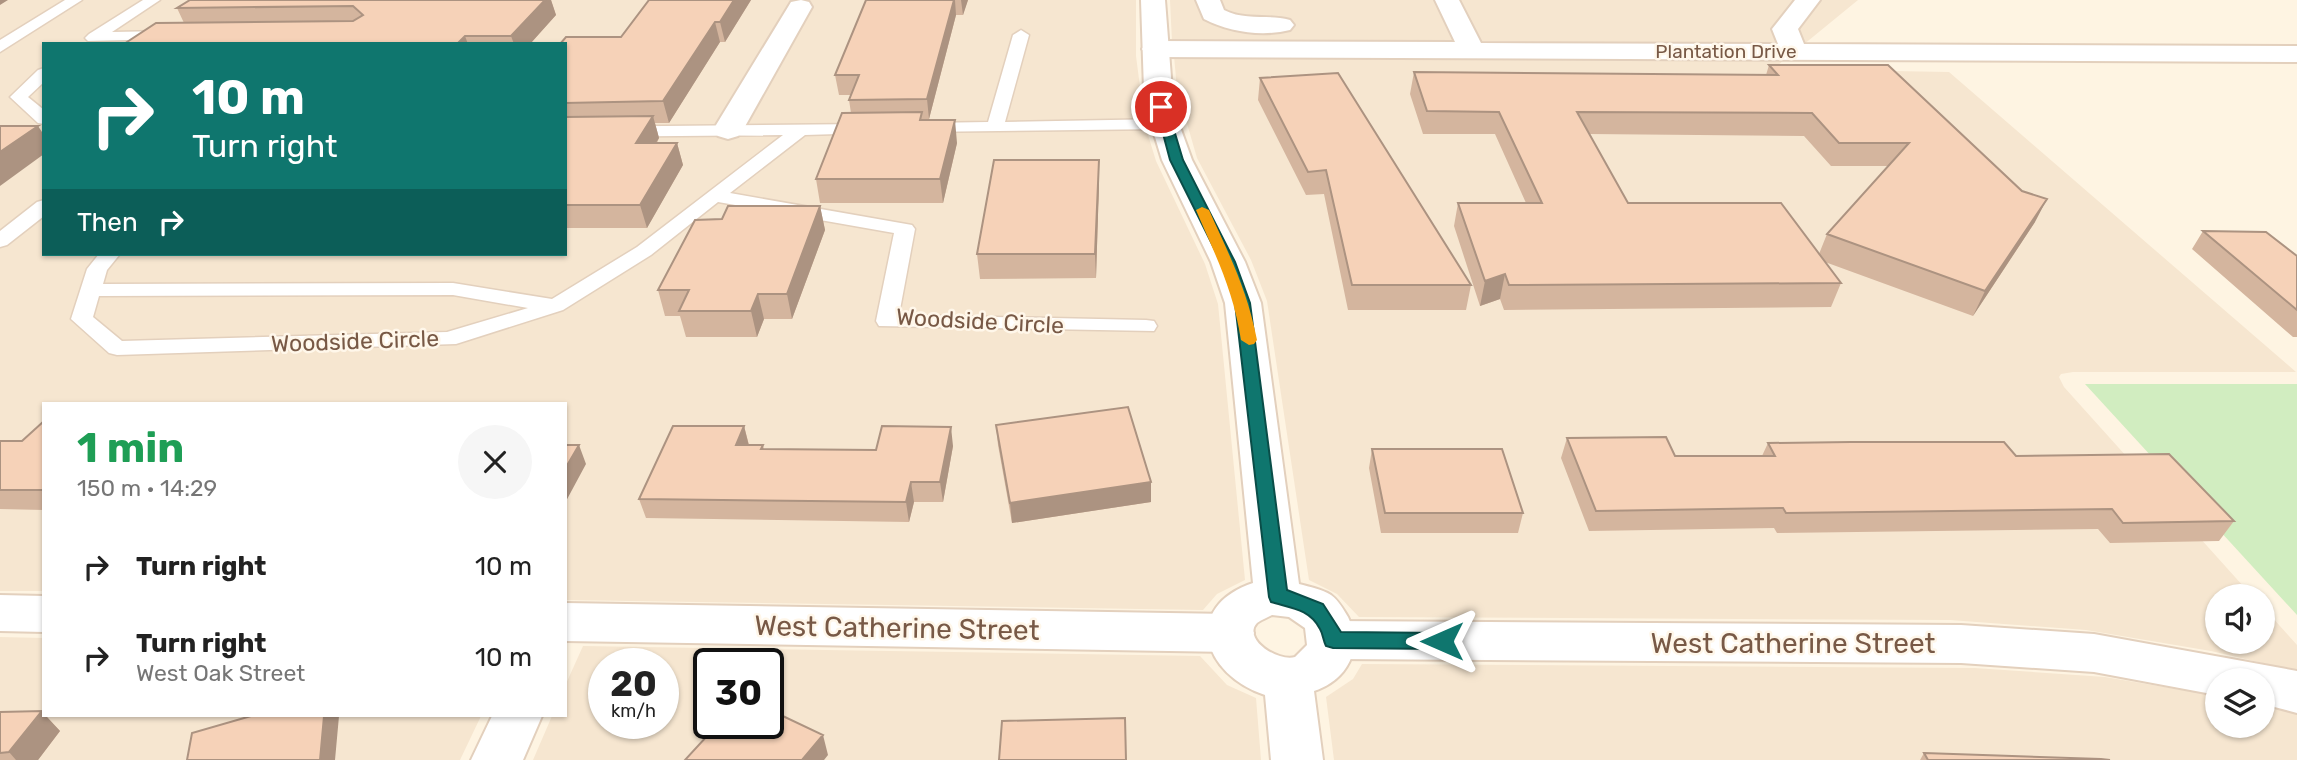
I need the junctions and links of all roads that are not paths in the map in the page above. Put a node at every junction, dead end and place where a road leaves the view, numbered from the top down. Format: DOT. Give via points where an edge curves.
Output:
graph roads {
  1 [pos="75,0"];
  2 [pos="153,0"];
  3 [pos="1153,0"];
  4 [pos="1208,0"];
  5 [pos="1447,0"];
  6 [pos="1808,0"];
  7 [pos="800,7"];
  8 [pos="1021,35"];
  9 [pos="174,36"];
  10 [pos="1466,39"];
  11 [pos="89,40"];
  12 [pos="1789,41"];
  13 [pos="0,47"];
  14 [pos="1155,49"];
  15 [pos="2297,54"];
  16 [pos="42,76"];
  17 [pos="42,117"];
  18 [pos="1165,124"];
  19 [pos="995,127"];
  20 [pos="878,128"];
  21 [pos="904,128"];
  22 [pos="802,129"];
  23 [pos="729,130"];
  24 [pos="567,132"];
  25 [pos="714,196"];
  26 [pos="42,208"];
  27 [pos="0,241"];
  28 [pos="108,256"];
  29 [pos="91,290"];
  30 [pos="556,306"];
  31 [pos="1146,326"];
  32 [pos="1278,597"];
  33 [pos="0,613"];
  34 [pos="42,614"];
  35 [pos="567,622"];
  36 [pos="1230,634"];
  37 [pos="1333,640"];
  38 [pos="2205,673"];
  39 [pos="1288,679"];
  40 [pos="2275,687"];
  41 [pos="2297,692"];
  42 [pos="517,717"];
  43 [pos="497,760"];
  44 [pos="1297,760"];
  1 -- 13 [label="lane"];
  2 -- 11 [label="lane"];
  3 -- 14 [label="street"];
  4 -- 10 [label="street" via="1213,14 1237,25"];
  5 -- 10 [label="street"];
  6 -- 12 [label="street"];
  7 -- 23 [label="street"];
  8 -- 19 [label="lane"];
  9 -- 11 [label="lane"];
  10 -- 12 [label="street, Plantation Drive"];
  10 -- 14 [label="street, Plantation Drive"];
  12 -- 15 [label="street, Plantation Drive"];
  14 -- 18 [label="street"];
  16 -- 17 [label="lane" via="18,97"];
  18 -- 19 [label="lane"];
  18 -- 32 [label="street" via="1242,303"];
  19 -- 21 [label="lane"];
  20 -- 22 [label="lane"];
  22 -- 23 [label="lane"];
  22 -- 25 [label="lane, Woodside Circle"];
  23 -- 24 [label="lane"];
  25 -- 30 [label="lane, Woodside Circle" via="644,251"];
  25 -- 31 [label="lane, Woodside Circle" via="905,229 887,321"];
  26 -- 27 [label="lane"];
  28 -- 29 [label="lane, Woodside Circle" via="97,269"];
  29 -- 30 [label="lane" via="453,289"];
  29 -- 30 [label="lane, Woodside Circle" via="82,319 117,348 448,339"];
  32 -- 36 [label="street" via="1265,597 1244,607 1231,623"];
  32 -- 37 [label="street" via="1316,609 1331,629"];
  33 -- 34 [label="street"];
  35 -- 36 [label="street, West Catherine Street"];
  36 -- 39 [label="street" via="1234,650 1246,665 1266,676"];
  37 -- 38 [label="street, West Catherine Street" via="1961,643 2094,653"];
  37 -- 39 [label="street" via="1325,662 1303,676"];
  39 -- 44 [label="street"];
  40 -- 41 [label="street"];
  42 -- 43 [label="street"];
}
